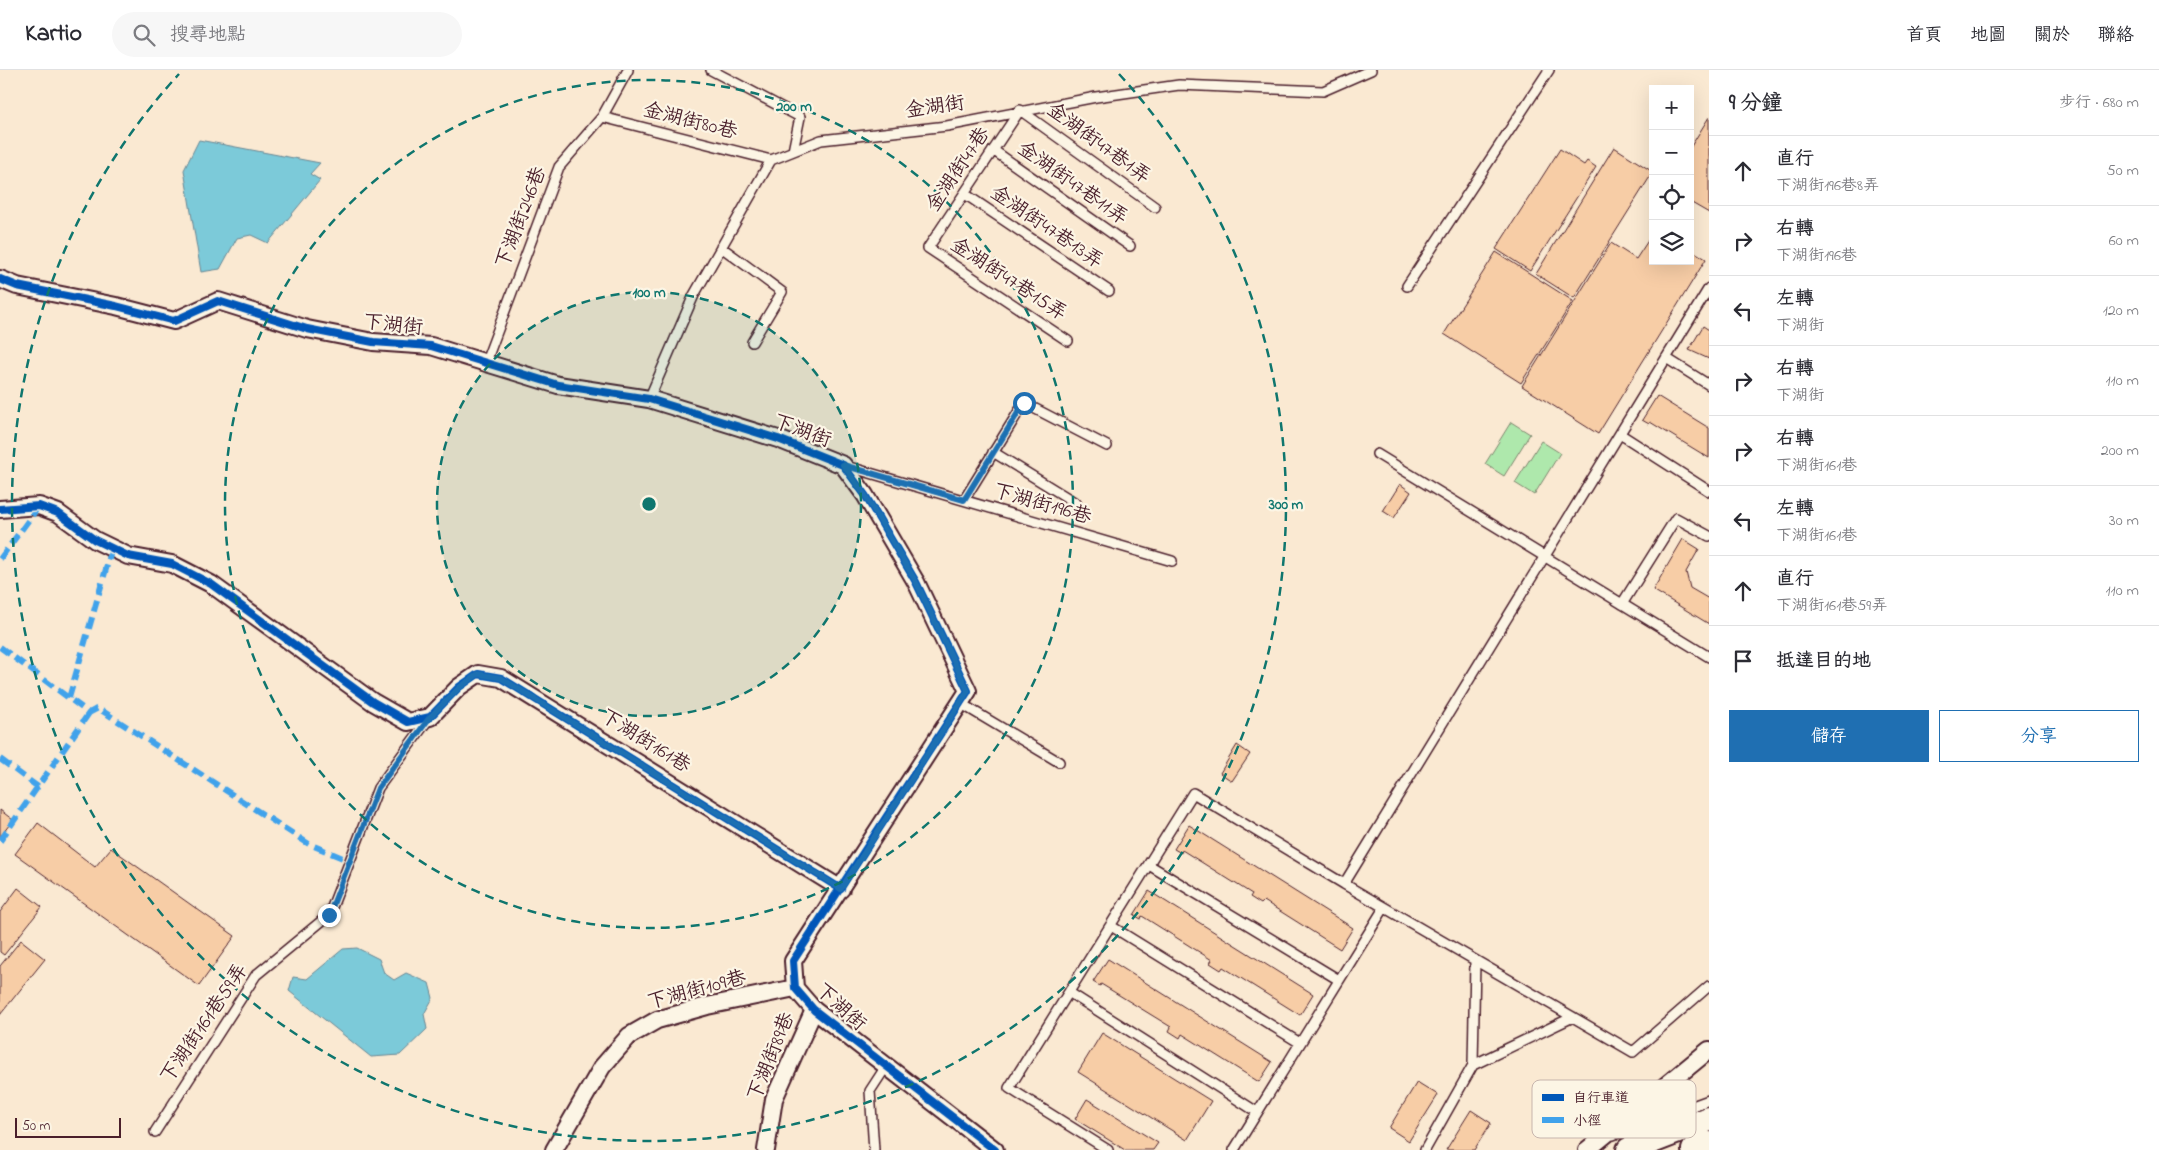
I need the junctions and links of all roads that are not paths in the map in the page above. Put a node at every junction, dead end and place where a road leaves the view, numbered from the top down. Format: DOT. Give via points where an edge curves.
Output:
graph roads {
  1 [pos="628,70"];
  2 [pos="711,70"];
  3 [pos="1371,70"];
  4 [pos="1549,70"];
  5 [pos="1020,110"];
  6 [pos="602,117"];
  7 [pos="993,150"];
  8 [pos="793,151"];
  9 [pos="770,160"];
  10 [pos="964,194"];
  11 [pos="1155,207"];
  12 [pos="1130,246"];
  13 [pos="721,247"];
  14 [pos="928,248"];
  15 [pos="0,279"];
  16 [pos="1407,286"];
  17 [pos="1709,288"];
  18 [pos="1109,292"];
  19 [pos="1706,301"];
  20 [pos="1068,341"];
  21 [pos="752,342"];
  22 [pos="1666,358"];
  23 [pos="485,364"];
  24 [pos="1709,385"];
  25 [pos="649,399"];
  26 [pos="1620,434"];
  27 [pos="1107,446"];
  28 [pos="993,452"];
  29 [pos="1376,454"];
  30 [pos="843,465"];
  31 [pos="1709,490"];
  32 [pos="964,500"];
  33 [pos="1076,503"];
  34 [pos="0,509"];
  35 [pos="1709,536"];
  36 [pos="1544,557"];
  37 [pos="1172,561"];
  38 [pos="1622,604"];
  39 [pos="1709,657"];
  40 [pos="960,703"];
  41 [pos="430,717"];
  42 [pos="1059,762"];
  43 [pos="1149,865"];
  44 [pos="1344,884"];
  45 [pos="841,889"];
  46 [pos="1384,908"];
  47 [pos="1111,926"];
  48 [pos="1475,961"];
  49 [pos="1339,980"];
  50 [pos="1709,986"];
  51 [pos="795,988"];
  52 [pos="1070,993"];
  53 [pos="814,1010"];
  54 [pos="1572,1017"];
  55 [pos="1300,1043"];
  56 [pos="1709,1050"];
  57 [pos="1473,1065"];
  58 [pos="885,1068"];
  59 [pos="1672,1080"];
  60 [pos="1709,1100"];
  61 [pos="1696,1105"];
  62 [pos="1257,1112"];
  63 [pos="1709,1119"];
  64 [pos="1696,1124"];
  65 [pos="155,1132"];
  66 [pos="1610,1138"];
  67 [pos="1660,1138"];
  68 [pos="1709,1144"];
  69 [pos="1592,1145"];
  70 [pos="554,1150"];
  71 [pos="766,1150"];
  72 [pos="874,1150"];
  73 [pos="995,1150"];
  74 [pos="1108,1150"];
  75 [pos="1234,1150"];
  76 [pos="1425,1150"];
  77 [pos="1629,1150"];
  78 [pos="1694,1150"];
  1 -- 6 [label="lane, 下湖街246巷"];
  2 -- 8 [label="lane" via="800,116"];
  3 -- 5 [label="lane, 金湖街" via="1322,91 1179,85"];
  4 -- 16 [label="lane"];
  5 -- 7 [label="lane, 金湖街47巷"];
  5 -- 8 [label="lane, 金湖街" via="947,126 821,140"];
  5 -- 11 [label="lane, 金湖街47巷1弄"];
  6 -- 9 [label="lane, 金湖街80巷"];
  6 -- 23 [label="lane, 下湖街246巷" via="559,167"];
  7 -- 10 [label="lane, 金湖街47巷"];
  7 -- 12 [label="lane, 金湖街47巷11弄"];
  8 -- 9 [label="lane, 金湖街"];
  9 -- 13 [label="lane"];
  10 -- 14 [label="lane, 金湖街47巷"];
  10 -- 18 [label="lane, 金湖街47巷13弄"];
  13 -- 21 [label="lane" via="782,292"];
  13 -- 25 [label="lane" via="694,295"];
  14 -- 20 [label="lane, 金湖街47巷15弄"];
  15 -- 23 [label="street, 下湖街" via="17,286 174,321 218,301 306,329 373,342 431,346"];
  17 -- 19 [label="lane"];
  19 -- 22 [label="lane"];
  22 -- 24 [label="lane"];
  22 -- 26 [label="lane"];
  23 -- 25 [label="street, 下湖街" via="558,385"];
  25 -- 30 [label="street, 下湖街" via="778,439"];
  26 -- 31 [label="lane"];
  26 -- 36 [label="lane"];
  27 -- 28 [label="lane" via="1024,403"];
  28 -- 32 [label="lane"];
  28 -- 33 [label="lane"];
  29 -- 36 [label="lane"];
  30 -- 32 [label="lane, 下湖街196巷"];
  30 -- 40 [label="street, 下湖街" via="865,495 920,590 968,691"];
  32 -- 37 [label="lane, 下湖街196巷"];
  34 -- 41 [label="street" via="39,506 58,513 95,540 128,556 172,564 211,584 372,702 408,722"];
  35 -- 38 [label="lane" via="1676,518"];
  36 -- 38 [label="lane"];
  36 -- 44 [label="lane"];
  38 -- 39 [label="lane"];
  40 -- 42 [label="lane"];
  40 -- 45 [label="street, 下湖街"];
  41 -- 45 [label="street, 下湖街161巷" via="478,674 501,678"];
  41 -- 65 [label="lane, 下湖街161巷59弄" via="378,788 329,915 256,975"];
  43 -- 44 [label="lane" via="1193,793"];
  43 -- 47 [label="lane"];
  43 -- 49 [label="lane"];
  44 -- 46 [label="lane"];
  45 -- 51 [label="street, 下湖街" via="793,961"];
  46 -- 48 [label="lane"];
  46 -- 49 [label="lane"];
  47 -- 52 [label="lane"];
  47 -- 55 [label="lane"];
  48 -- 54 [label="lane"];
  48 -- 57 [label="lane"];
  49 -- 55 [label="lane"];
  50 -- 54 [label="lane" via="1633,1052"];
  51 -- 53 [label="street, 下湖街"];
  51 -- 70 [label="street, 下湖街109巷" via="657,1020 629,1036 602,1067"];
  52 -- 62 [label="lane"];
  52 -- 74 [label="lane" via="1009,1088"];
  53 -- 58 [label="street, 下湖街"];
  53 -- 71 [label="street, 下湖街89巷" via="774,1099"];
  54 -- 57 [label="lane"];
  55 -- 62 [label="lane"];
  56 -- 59 [label="street"];
  57 -- 76 [label="lane"];
  58 -- 72 [label="lane" via="870,1091"];
  58 -- 73 [label="street, 下湖街"];
  60 -- 61 [label="lane"];
  62 -- 75 [label="lane"];
  63 -- 64 [label="main road"];
  66 -- 69 [label="lane"];
  67 -- 77 [label="main road"];
  68 -- 78 [label="main road"];
}
